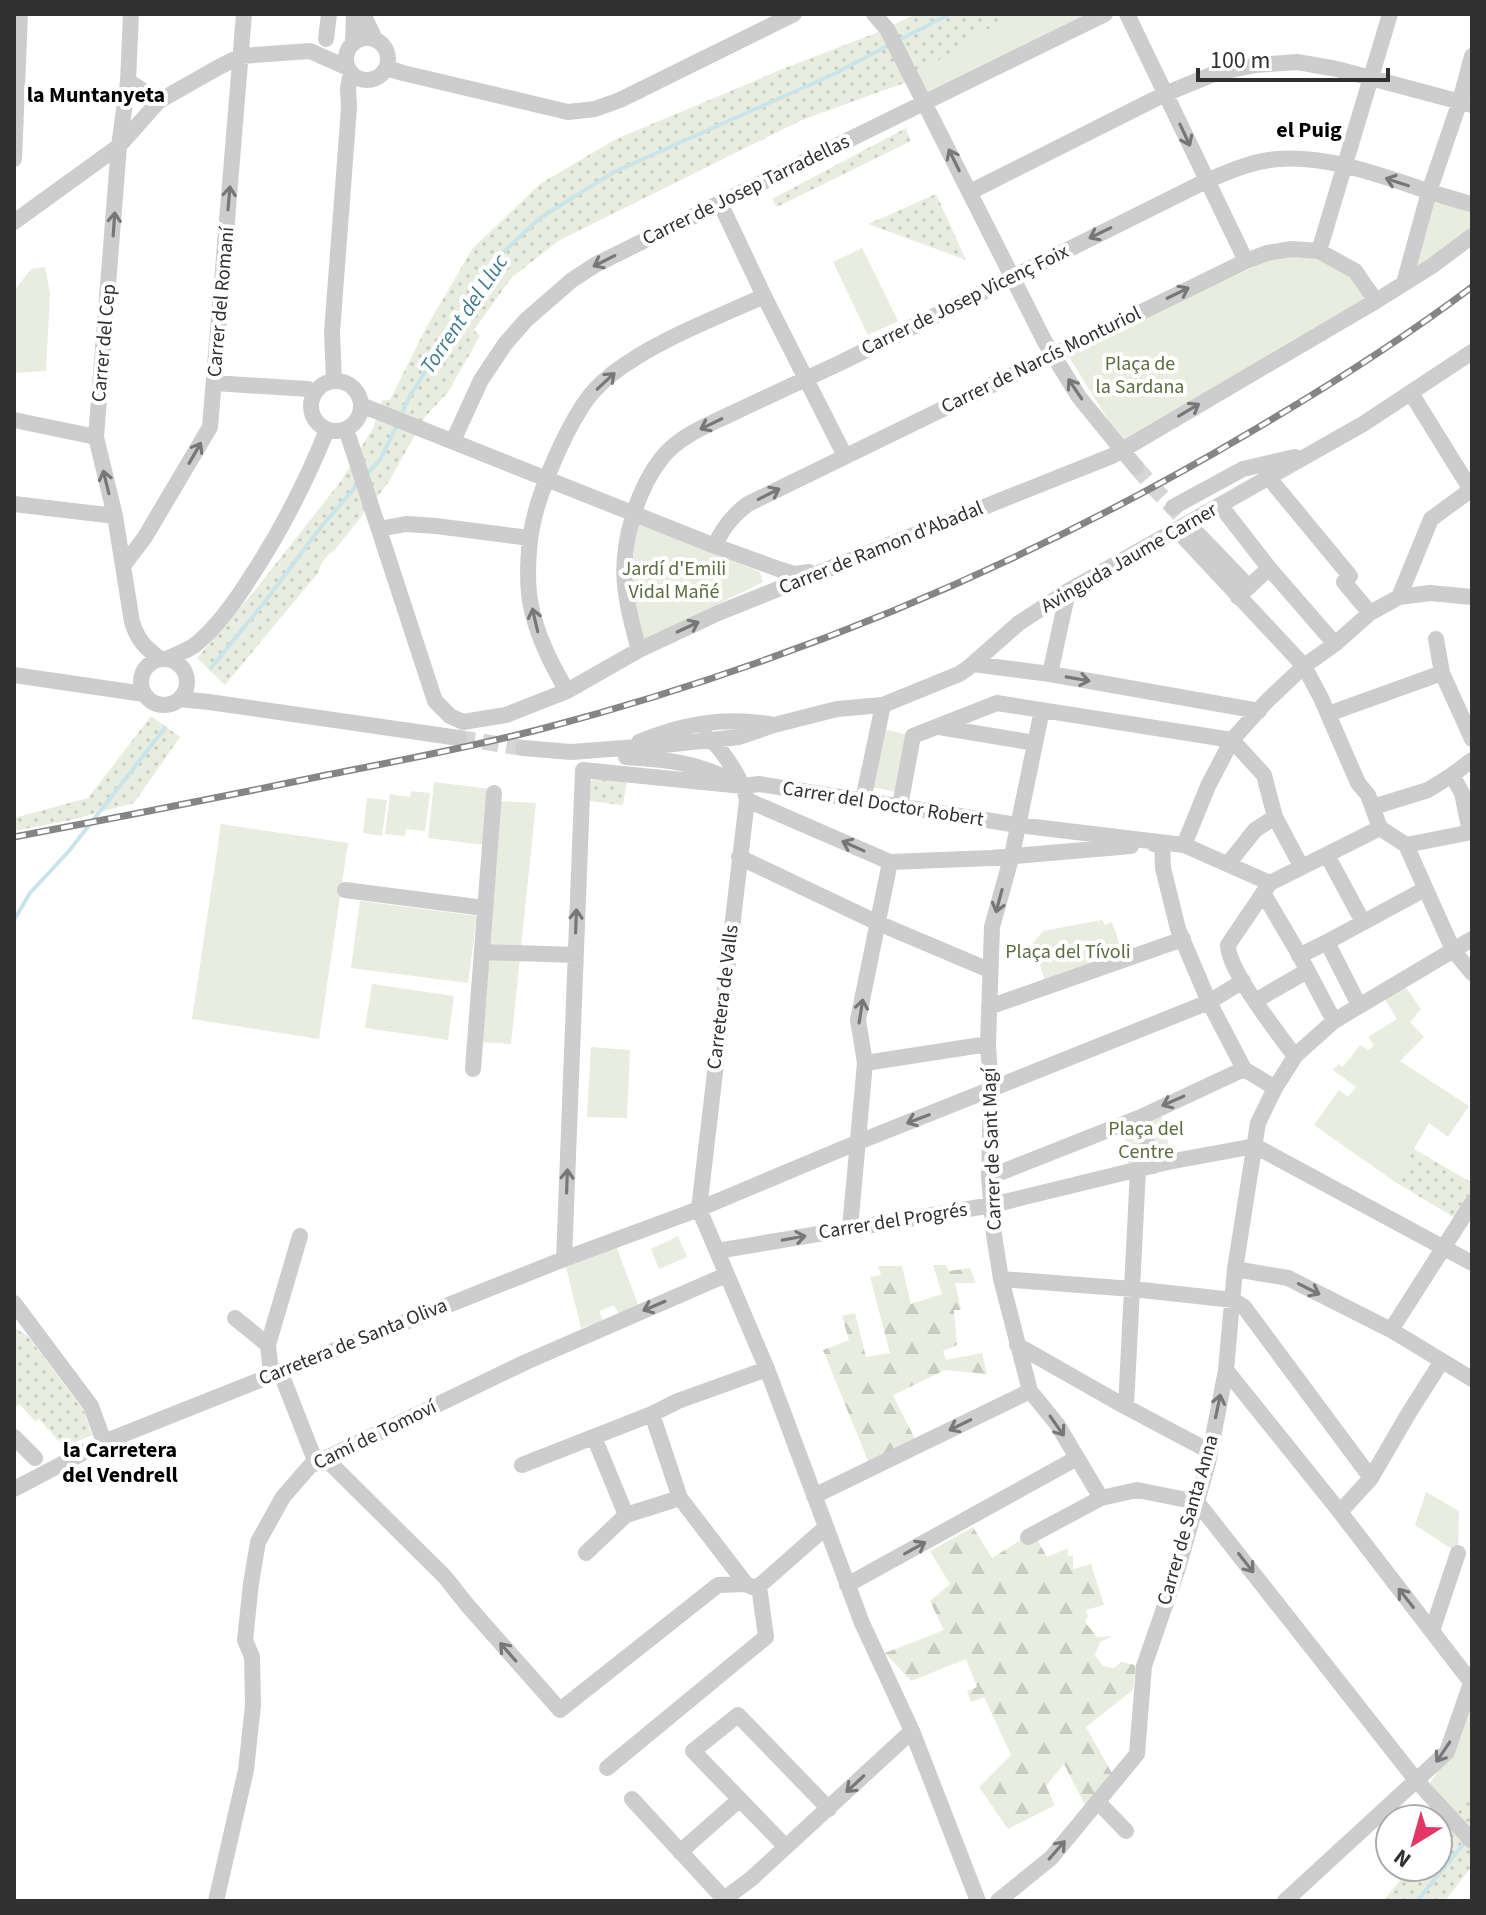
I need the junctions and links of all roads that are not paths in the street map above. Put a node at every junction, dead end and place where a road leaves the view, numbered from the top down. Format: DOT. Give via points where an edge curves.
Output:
graph roads {
  1 [pos="20,14"];
  2 [pos="131,14"];
  3 [pos="244,14"];
  4 [pos="329,14"];
  5 [pos="354,14"];
  6 [pos="363,14"];
  7 [pos="794,14"];
  8 [pos="874,14"];
  9 [pos="1105,14"];
  10 [pos="1127,14"];
  11 [pos="1390,14"];
  12 [pos="326,39"];
  13 [pos="375,39"];
  14 [pos="351,45"];
  15 [pos="310,51"];
  16 [pos="241,56"];
  17 [pos="1472,56"];
  18 [pos="387,68"];
  19 [pos="349,70"];
  20 [pos="1372,77"];
  21 [pos="371,80"];
  22 [pos="128,81"];
  23 [pos="1165,94"];
  24 [pos="159,101"];
  25 [pos="924,101"];
  26 [pos="1466,103"];
  27 [pos="349,108"];
  28 [pos="119,146"];
  29 [pos="14,159"];
  30 [pos="1345,167"];
  31 [pos="1206,181"];
  32 [pos="970,192"];
  33 [pos="1429,192"];
  34 [pos="720,203"];
  35 [pos="1472,204"];
  36 [pos="14,222"];
  37 [pos="1472,236"];
  38 [pos="1319,251"];
  39 [pos="1246,261"];
  40 [pos="1012,277"];
  41 [pos="1404,283"];
  42 [pos="764,296"];
  43 [pos="1376,301"];
  44 [pos="1472,352"];
  45 [pos="1052,355"];
  46 [pos="806,378"];
  47 [pos="334,381"];
  48 [pos="214,383"];
  49 [pos="308,389"];
  50 [pos="1411,393"];
  51 [pos="368,408"];
  52 [pos="14,420"];
  53 [pos="346,429"];
  54 [pos="327,430"];
  55 [pos="96,437"];
  56 [pos="453,441"];
  57 [pos="1123,451"];
  58 [pos="1308,455"];
  59 [pos="845,456"];
  60 [pos="1136,467"];
  61 [pos="1269,478"];
  62 [pos="547,479"];
  63 [pos="1471,490"];
  64 [pos="14,504"];
  65 [pos="1220,505"];
  66 [pos="1173,507"];
  67 [pos="635,515"];
  68 [pos="115,516"];
  69 [pos="379,529"];
  70 [pos="1177,530"];
  71 [pos="1198,534"];
  72 [pos="530,538"];
  73 [pos="715,546"];
  74 [pos="759,562"];
  75 [pos="123,566"];
  76 [pos="830,567"];
  77 [pos="1269,568"];
  78 [pos="782,587"];
  79 [pos="1068,591"];
  80 [pos="1243,592"];
  81 [pos="1399,597"];
  82 [pos="1472,597"];
  83 [pos="1370,613"];
  84 [pos="1436,639"];
  85 [pos="1335,644"];
  86 [pos="193,646"];
  87 [pos="639,650"];
  88 [pos="164,659"];
  89 [pos="973,664"];
  90 [pos="1304,666"];
  91 [pos="1442,673"];
  92 [pos="1050,674"];
  93 [pos="14,675"];
  94 [pos="185,676"];
  95 [pos="143,686"];
  96 [pos="567,691"];
  97 [pos="179,699"];
  98 [pos="209,702"];
  99 [pos="883,705"];
  100 [pos="1042,710"];
  101 [pos="1259,711"];
  102 [pos="1328,714"];
  103 [pos="938,727"];
  104 [pos="738,729"];
  105 [pos="459,738"];
  106 [pos="649,738"];
  107 [pos="1472,739"];
  108 [pos="712,740"];
  109 [pos="1232,740"];
  110 [pos="1035,743"];
  111 [pos="523,748"];
  112 [pos="621,749"];
  113 [pos="571,752"];
  114 [pos="1472,760"];
  115 [pos="724,769"];
  116 [pos="1457,786"];
  117 [pos="494,793"];
  118 [pos="745,793"];
  119 [pos="863,800"];
  120 [pos="1370,801"];
  121 [pos="900,806"];
  122 [pos="1275,817"];
  123 [pos="1018,825"];
  124 [pos="1378,829"];
  125 [pos="1471,832"];
  126 [pos="1162,843"];
  127 [pos="1403,843"];
  128 [pos="1184,845"];
  129 [pos="1012,855"];
  130 [pos="1327,855"];
  131 [pos="739,857"];
  132 [pos="890,862"];
  133 [pos="1228,864"];
  134 [pos="1301,866"];
  135 [pos="1266,888"];
  136 [pos="1425,889"];
  137 [pos="345,890"];
  138 [pos="484,908"];
  139 [pos="1363,922"];
  140 [pos="878,923"];
  141 [pos="1183,939"];
  142 [pos="1472,939"];
  143 [pos="1327,942"];
  144 [pos="1453,950"];
  145 [pos="482,952"];
  146 [pos="575,955"];
  147 [pos="1303,963"];
  148 [pos="989,970"];
  149 [pos="1472,973"];
  150 [pos="1243,981"];
  151 [pos="1255,1001"];
  152 [pos="1209,1002"];
  153 [pos="1359,1005"];
  154 [pos="989,1007"];
  155 [pos="1334,1021"];
  156 [pos="988,1044"];
  157 [pos="1296,1055"];
  158 [pos="865,1063"];
  159 [pos="473,1069"];
  160 [pos="1244,1069"];
  161 [pos="1275,1088"];
  162 [pos="991,1091"];
  163 [pos="1141,1117"];
  164 [pos="856,1143"];
  165 [pos="1255,1146"];
  166 [pos="1145,1168"];
  167 [pos="989,1177"];
  168 [pos="1472,1203"];
  169 [pos="992,1205"];
  170 [pos="699,1209"];
  171 [pos="850,1228"];
  172 [pos="300,1236"];
  173 [pos="1443,1247"];
  174 [pos="717,1251"];
  175 [pos="564,1259"];
  176 [pos="1472,1263"];
  177 [pos="1235,1269"];
  178 [pos="726,1275"];
  179 [pos="1001,1279"];
  180 [pos="1133,1289"];
  181 [pos="1233,1300"];
  182 [pos="14,1303"];
  183 [pos="235,1318"];
  184 [pos="14,1319"];
  185 [pos="1391,1330"];
  186 [pos="41,1338"];
  187 [pos="268,1345"];
  188 [pos="1017,1345"];
  189 [pos="1442,1361"];
  190 [pos="767,1369"];
  191 [pos="1226,1370"];
  192 [pos="276,1373"];
  193 [pos="1472,1379"];
  194 [pos="1030,1391"];
  195 [pos="1126,1407"];
  196 [pos="652,1414"];
  197 [pos="14,1437"];
  198 [pos="594,1437"];
  199 [pos="104,1442"];
  200 [pos="1209,1451"];
  201 [pos="35,1458"];
  202 [pos="1077,1458"];
  203 [pos="321,1461"];
  204 [pos="522,1465"];
  205 [pos="1371,1478"];
  206 [pos="14,1489"];
  207 [pos="814,1496"];
  208 [pos="680,1498"];
  209 [pos="1101,1498"];
  210 [pos="1197,1502"];
  211 [pos="1340,1512"];
  212 [pos="626,1515"];
  213 [pos="825,1528"];
  214 [pos="1028,1537"];
  215 [pos="586,1553"];
  216 [pos="1458,1553"];
  217 [pos="752,1585"];
  218 [pos="847,1585"];
  219 [pos="1432,1631"];
  220 [pos="1472,1681"];
  221 [pos="912,1731"];
  222 [pos="607,1768"];
  223 [pos="1416,1780"];
  224 [pos="632,1799"];
  225 [pos="739,1800"];
  226 [pos="1098,1802"];
  227 [pos="829,1809"];
  228 [pos="1126,1831"];
  229 [pos="1472,1841"];
  230 [pos="786,1847"];
  231 [pos="680,1852"];
  232 [pos="725,1900"];
  233 [pos="216,1901"];
  234 [pos="978,1901"];
  235 [pos="998,1901"];
  236 [pos="1285,1901"];
  1 -- 29 [label="street"];
  2 -- 22 [label="street, Carrer del Cep"];
  3 -- 16 [label="street, Carrer del Romaní"];
  4 -- 12 [label="street"];
  5 -- 14 [label="street"];
  6 -- 13 [label="street"];
  7 -- 18 [label="street" via="595,109 568,112"];
  8 -- 25 [label="street"];
  9 -- 25 [label="street, Carrer de Josep Tarradellas"];
  10 -- 23 [label="street"];
  11 -- 20 [label="street"];
  12 -- 14 [label="street"];
  12 -- 15 [label="street"];
  13 -- 14 [label="street" via="366,37"];
  13 -- 18 [label="street" via="387,51"];
  14 -- 19 [label="street" via="346,55"];
  15 -- 16 [label="street"];
  15 -- 19 [label="street"];
  16 -- 24 [label="street"];
  48 -- 16 [label="street, Carrer del Romaní, one-way"];
  17 -- 26 [label="street"];
  18 -- 21 [label="street"];
  19 -- 21 [label="street"];
  19 -- 27 [label="street"];
  20 -- 23 [label="street" via="1297,62 1256,65 1216,73"];
  20 -- 26 [label="street"];
  20 -- 30 [label="street"];
  21 -- 27 [label="street"];
  22 -- 24 [label="street"];
  22 -- 28 [label="street, Carrer del Cep"];
  23 -- 31 [label="street, one-way"];
  23 -- 32 [label="street"];
  24 -- 28 [label="street"];
  32 -- 25 [label="street, one-way"];
  25 -- 34 [label="street, Carrer de Josep Tarradellas"];
  26 -- 33 [label="street"];
  27 -- 47 [label="street" via="332,332"];
  28 -- 36 [label="street"];
  55 -- 28 [label="street, Carrer del Cep, one-way"];
  30 -- 31 [label="street, Carrer de Josep Vicenç Foix" via="1315,159 1277,159 1243,165"];
  33 -- 30 [label="street, Carrer de Josep Vicenç Foix, one-way"];
  30 -- 38 [label="street"];
  31 -- 39 [label="street"];
  31 -- 40 [label="street, Carrer de Josep Vicenç Foix, one-way"];
  32 -- 40 [label="street"];
  33 -- 35 [label="street, Carrer de Josep Vicenç Foix"];
  33 -- 41 [label="street"];
  34 -- 42 [label="street"];
  34 -- 56 [label="street, Carrer de Josep Tarradellas, one-way" via="595,265 544,302 491,364"];
  37 -- 41 [label="street, Carrer de Ramon d'Abadal"];
  38 -- 39 [label="street, Carrer de Narcís Monturiol" via="1291,249"];
  38 -- 43 [label="street, Carrer de Narcís Monturiol" via="1355,271"];
  45 -- 39 [label="street, Carrer de Narcís Monturiol, one-way"];
  40 -- 45 [label="street"];
  40 -- 46 [label="street, Carrer de Josep Vicenç Foix"];
  41 -- 43 [label="street, Carrer de Ramon d'Abadal"];
  42 -- 46 [label="street"];
  62 -- 42 [label="street, one-way" via="584,402 610,375 644,351"];
  57 -- 43 [label="street, Carrer de Ramon d'Abadal, one-way"];
  44 -- 50 [label="street, Avinguda Jaume Carner"];
  57 -- 45 [label="street, one-way"];
  45 -- 59 [label="street, Carrer de Narcís Monturiol"];
  46 -- 59 [label="street"];
  46 -- 67 [label="street, Carrer de Josep Vicenç Foix, one-way" via="689,435 664,455 650,474"];
  47 -- 51 [label="street" via="350,385"];
  47 -- 54 [label="street" via="320,386 312,399 312,413"];
  48 -- 49 [label="street"];
  75 -- 48 [label="street, Carrer del Romaní, one-way" via="210,427"];
  50 -- 58 [label="street, Avinguda Jaume Carner"];
  50 -- 63 [label="street"];
  51 -- 53 [label="street"];
  51 -- 56 [label="street"];
  52 -- 55 [label="street"];
  53 -- 54 [label="street"];
  53 -- 69 [label="street, Carrer de Ramon d'Abadal"];
  54 -- 86 [label="street" via="275,540 237,598"];
  68 -- 55 [label="street, Carrer del Cep, one-way"];
  56 -- 62 [label="street"];
  57 -- 60 [label="street"];
  57 -- 76 [label="street, Carrer de Ramon d'Abadal"];
  58 -- 61 [label="street, Avinguda Jaume Carner"];
  58 -- 66 [label="street" via="1243,469"];
  73 -- 59 [label="street, Carrer de Narcís Monturiol, one-way" via="726,525 748,504"];
  61 -- 65 [label="street, Avinguda Jaume Carner"];
  61 -- 83 [label="street" via="1350,576 1344,582"];
  62 -- 67 [label="street"];
  62 -- 72 [label="street"];
  63 -- 81 [label="street" via="1431,519"];
  64 -- 68 [label="street"];
  65 -- 70 [label="street, Avinguda Jaume Carner"];
  65 -- 77 [label="street"];
  67 -- 73 [label="street"];
  67 -- 87 [label="street, Carrer de Josep Vicenç Foix" via="625,584"];
  68 -- 75 [label="street, Carrer del Cep"];
  69 -- 72 [label="street" via="406,524"];
  69 -- 96 [label="street, Carrer de Ramon d'Abadal" via="442,710 463,722 506,715"];
  70 -- 79 [label="street, Avinguda Jaume Carner"];
  70 -- 80 [label="street"];
  71 -- 80 [label="street"];
  96 -- 72 [label="street, one-way" via="536,630"];
  73 -- 74 [label="street"];
  74 -- 76 [label="street" via="795,574"];
  74 -- 78 [label="street"];
  75 -- 88 [label="street, Carrer del Cep" via="136,636"];
  76 -- 78 [label="street, Carrer de Ramon d'Abadal"];
  77 -- 80 [label="street"];
  77 -- 85 [label="street"];
  87 -- 78 [label="street, Carrer de Ramon d'Abadal, one-way"];
  79 -- 89 [label="street, Avinguda Jaume Carner" via="1013,628"];
  79 -- 92 [label="street"];
  80 -- 90 [label="street"];
  81 -- 82 [label="street"];
  81 -- 83 [label="street"];
  83 -- 85 [label="street"];
  84 -- 91 [label="street"];
  85 -- 90 [label="street"];
  86 -- 88 [label="street"];
  86 -- 94 [label="street"];
  87 -- 96 [label="street, Carrer de Ramon d'Abadal"];
  88 -- 94 [label="street" via="178,663"];
  88 -- 95 [label="street" via="147,665"];
  89 -- 92 [label="street"];
  89 -- 99 [label="street, Avinguda Jaume Carner"];
  90 -- 101 [label="street"];
  90 -- 102 [label="street"];
  91 -- 102 [label="street"];
  91 -- 107 [label="street"];
  92 -- 101 [label="street, one-way"];
  93 -- 95 [label="street" via="124,690"];
  94 -- 97 [label="street"];
  94 -- 98 [label="street"];
  95 -- 97 [label="street" via="151,702 171,704"];
  97 -- 98 [label="street"];
  98 -- 105 [label="street"];
  99 -- 104 [label="street, Avinguda Jaume Carner"];
  99 -- 119 [label="street"];
  100 -- 103 [label="street" via="997,703"];
  100 -- 109 [label="street"];
  100 -- 110 [label="street, Carrer de Sant Magí"];
  101 -- 109 [label="street"];
  102 -- 120 [label="street"];
  103 -- 110 [label="street"];
  103 -- 121 [label="street" via="913,736"];
  104 -- 106 [label="street" via="714,721"];
  104 -- 108 [label="street" via="720,732"];
  104 -- 115 [label="street"];
  106 -- 108 [label="street" via="698,734"];
  106 -- 112 [label="street"];
  108 -- 112 [label="street"];
  108 -- 115 [label="street" via="711,755"];
  109 -- 122 [label="street" via="1264,775"];
  109 -- 128 [label="street"];
  110 -- 123 [label="street, Carrer de Sant Magí"];
  111 -- 113 [label="street"];
  112 -- 113 [label="street"];
  113 -- 115 [label="street"];
  114 -- 116 [label="street"];
  115 -- 118 [label="street"];
  116 -- 120 [label="street"];
  116 -- 125 [label="street"];
  117 -- 138 [label="street"];
  118 -- 119 [label="street, Carrer del Doctor Robert" via="759,784"];
  118 -- 131 [label="street, Carretera de Valls"];
  132 -- 118 [label="street, one-way"];
  146 -- 118 [label="street, Carrer del Doctor Robert, one-way" via="583,770"];
  119 -- 121 [label="street, Carrer del Doctor Robert"];
  120 -- 124 [label="street"];
  121 -- 123 [label="street, Carrer del Doctor Robert"];
  122 -- 133 [label="street" via="1255,830"];
  122 -- 134 [label="street"];
  123 -- 126 [label="street, Carrer del Doctor Robert"];
  123 -- 129 [label="street, Carrer de Sant Magí"];
  124 -- 127 [label="street"];
  124 -- 130 [label="street"];
  125 -- 127 [label="street"];
  126 -- 128 [label="street, Carrer del Doctor Robert"];
  126 -- 129 [label="street"];
  126 -- 141 [label="street" via="1163,868"];
  127 -- 136 [label="street"];
  128 -- 133 [label="street, Carrer del Doctor Robert"];
  129 -- 132 [label="street"];
  129 -- 148 [label="street, Carrer de Sant Magí, one-way" via="992,927"];
  130 -- 134 [label="street"];
  130 -- 139 [label="street"];
  131 -- 140 [label="street"];
  131 -- 170 [label="street, Carretera de Valls"];
  132 -- 140 [label="street"];
  133 -- 135 [label="street, Carrer del Doctor Robert"];
  134 -- 135 [label="street"];
  135 -- 147 [label="street"];
  135 -- 150 [label="street" via="1228,945"];
  136 -- 139 [label="street"];
  136 -- 144 [label="street"];
  137 -- 138 [label="street"];
  138 -- 145 [label="street"];
  139 -- 143 [label="street"];
  140 -- 148 [label="street"];
  158 -- 140 [label="street, one-way" via="858,1020"];
  141 -- 152 [label="street"];
  141 -- 154 [label="street"];
  142 -- 144 [label="street, Carrer de Santa Anna"];
  143 -- 147 [label="street"];
  143 -- 153 [label="street"];
  144 -- 149 [label="street"];
  144 -- 153 [label="street, Carrer de Santa Anna"];
  145 -- 146 [label="street"];
  145 -- 159 [label="street"];
  175 -- 146 [label="street, one-way"];
  147 -- 151 [label="street"];
  147 -- 155 [label="street"];
  148 -- 154 [label="street, Carrer de Sant Magí"];
  150 -- 151 [label="street"];
  150 -- 152 [label="street, Carretera de Santa Oliva"];
  151 -- 157 [label="street"];
  152 -- 160 [label="street"];
  152 -- 162 [label="street, Carretera de Santa Oliva"];
  153 -- 155 [label="street, Carrer de Santa Anna"];
  154 -- 156 [label="street, Carrer de Sant Magí"];
  155 -- 157 [label="street, Carrer de Santa Anna"];
  156 -- 158 [label="street"];
  156 -- 162 [label="street, Carrer de Sant Magí"];
  157 -- 161 [label="street, Carrer de Santa Anna"];
  158 -- 164 [label="street"];
  160 -- 161 [label="street"];
  160 -- 163 [label="street, one-way"];
  161 -- 165 [label="street, Carrer de Santa Anna" via="1258,1123"];
  162 -- 164 [label="street, Carretera de Santa Oliva, one-way"];
  162 -- 167 [label="street, Carrer de Sant Magí"];
  163 -- 166 [label="street"];
  163 -- 167 [label="street"];
  164 -- 170 [label="street, Carretera de Santa Oliva"];
  164 -- 171 [label="street"];
  165 -- 166 [label="street, Carrer del Progrés"];
  165 -- 173 [label="street"];
  165 -- 177 [label="street, Carrer de Santa Anna"];
  166 -- 169 [label="street, Carrer del Progrés"];
  166 -- 180 [label="street"];
  167 -- 169 [label="street, Carrer de Sant Magí"];
  168 -- 173 [label="street"];
  169 -- 171 [label="street, Carrer del Progrés"];
  169 -- 179 [label="street, Carrer de Sant Magí"];
  170 -- 174 [label="street"];
  170 -- 175 [label="street, Carretera de Santa Oliva"];
  174 -- 171 [label="street, Carrer del Progrés, one-way"];
  172 -- 187 [label="street"];
  173 -- 176 [label="street"];
  173 -- 185 [label="street"];
  174 -- 178 [label="street"];
  175 -- 192 [label="street, Carretera de Santa Oliva"];
  177 -- 181 [label="street, Carrer de Santa Anna"];
  177 -- 185 [label="street, one-way" via="1288,1278"];
  178 -- 190 [label="street"];
  178 -- 203 [label="street, Camí de Tomoví, one-way" via="526,1362"];
  179 -- 180 [label="street"];
  179 -- 188 [label="street, Carrer de Sant Magí"];
  180 -- 181 [label="street"];
  180 -- 195 [label="street"];
  181 -- 191 [label="street, Carrer de Santa Anna"];
  181 -- 205 [label="street" via="1244,1307"];
  182 -- 186 [label="street"];
  183 -- 187 [label="street"];
  184 -- 186 [label="street"];
  185 -- 189 [label="street"];
  186 -- 199 [label="street" via="91,1406"];
  187 -- 192 [label="street"];
  188 -- 194 [label="street, Carrer de Sant Magí"];
  188 -- 195 [label="street"];
  189 -- 193 [label="street"];
  189 -- 205 [label="street"];
  190 -- 196 [label="street"];
  190 -- 207 [label="street"];
  200 -- 191 [label="street, Carrer de Santa Anna, one-way"];
  191 -- 211 [label="street"];
  192 -- 199 [label="street, Carretera de Santa Oliva"];
  192 -- 203 [label="street"];
  194 -- 202 [label="street, Carrer de Sant Magí, one-way"];
  194 -- 207 [label="street, one-way"];
  195 -- 200 [label="street"];
  196 -- 198 [label="street"];
  196 -- 208 [label="street"];
  197 -- 201 [label="street"];
  198 -- 204 [label="street"];
  198 -- 212 [label="street"];
  199 -- 206 [label="street, Carretera de Santa Oliva"];
  200 -- 210 [label="street, Carrer de Santa Anna"];
  202 -- 209 [label="street, Carrer de Sant Magí"];
  218 -- 202 [label="street, one-way"];
  217 -- 203 [label="street, one-way" via="718,1585 560,1710 445,1577"];
  203 -- 233 [label="street, Camí de Tomoví" via="283,1497 258,1542 245,1640 252,1657 253,1705 246,1770"];
  205 -- 211 [label="street"];
  207 -- 213 [label="street"];
  208 -- 212 [label="street"];
  208 -- 217 [label="street"];
  209 -- 210 [label="street" via="1137,1490"];
  209 -- 214 [label="street"];
  210 -- 223 [label="street, one-way"];
  210 -- 226 [label="street, Carrer de Santa Anna" via="1144,1666 1137,1754"];
  219 -- 211 [label="street, one-way"];
  212 -- 215 [label="street"];
  213 -- 217 [label="street"];
  213 -- 218 [label="street"];
  216 -- 219 [label="street"];
  217 -- 222 [label="street" via="766,1637"];
  218 -- 221 [label="street"];
  219 -- 220 [label="street"];
  220 -- 223 [label="street, one-way" via="1447,1752"];
  221 -- 227 [label="street, one-way"];
  221 -- 234 [label="street"];
  223 -- 229 [label="street"];
  223 -- 236 [label="street"];
  224 -- 231 [label="street"];
  225 -- 227 [label="street" via="693,1751 738,1715"];
  225 -- 230 [label="street"];
  225 -- 231 [label="street"];
  226 -- 228 [label="street"];
  235 -- 226 [label="street, Carrer de Santa Anna, one-way" via="1051,1858"];
  227 -- 230 [label="street"];
  230 -- 232 [label="street"];
  231 -- 232 [label="street"];
}
